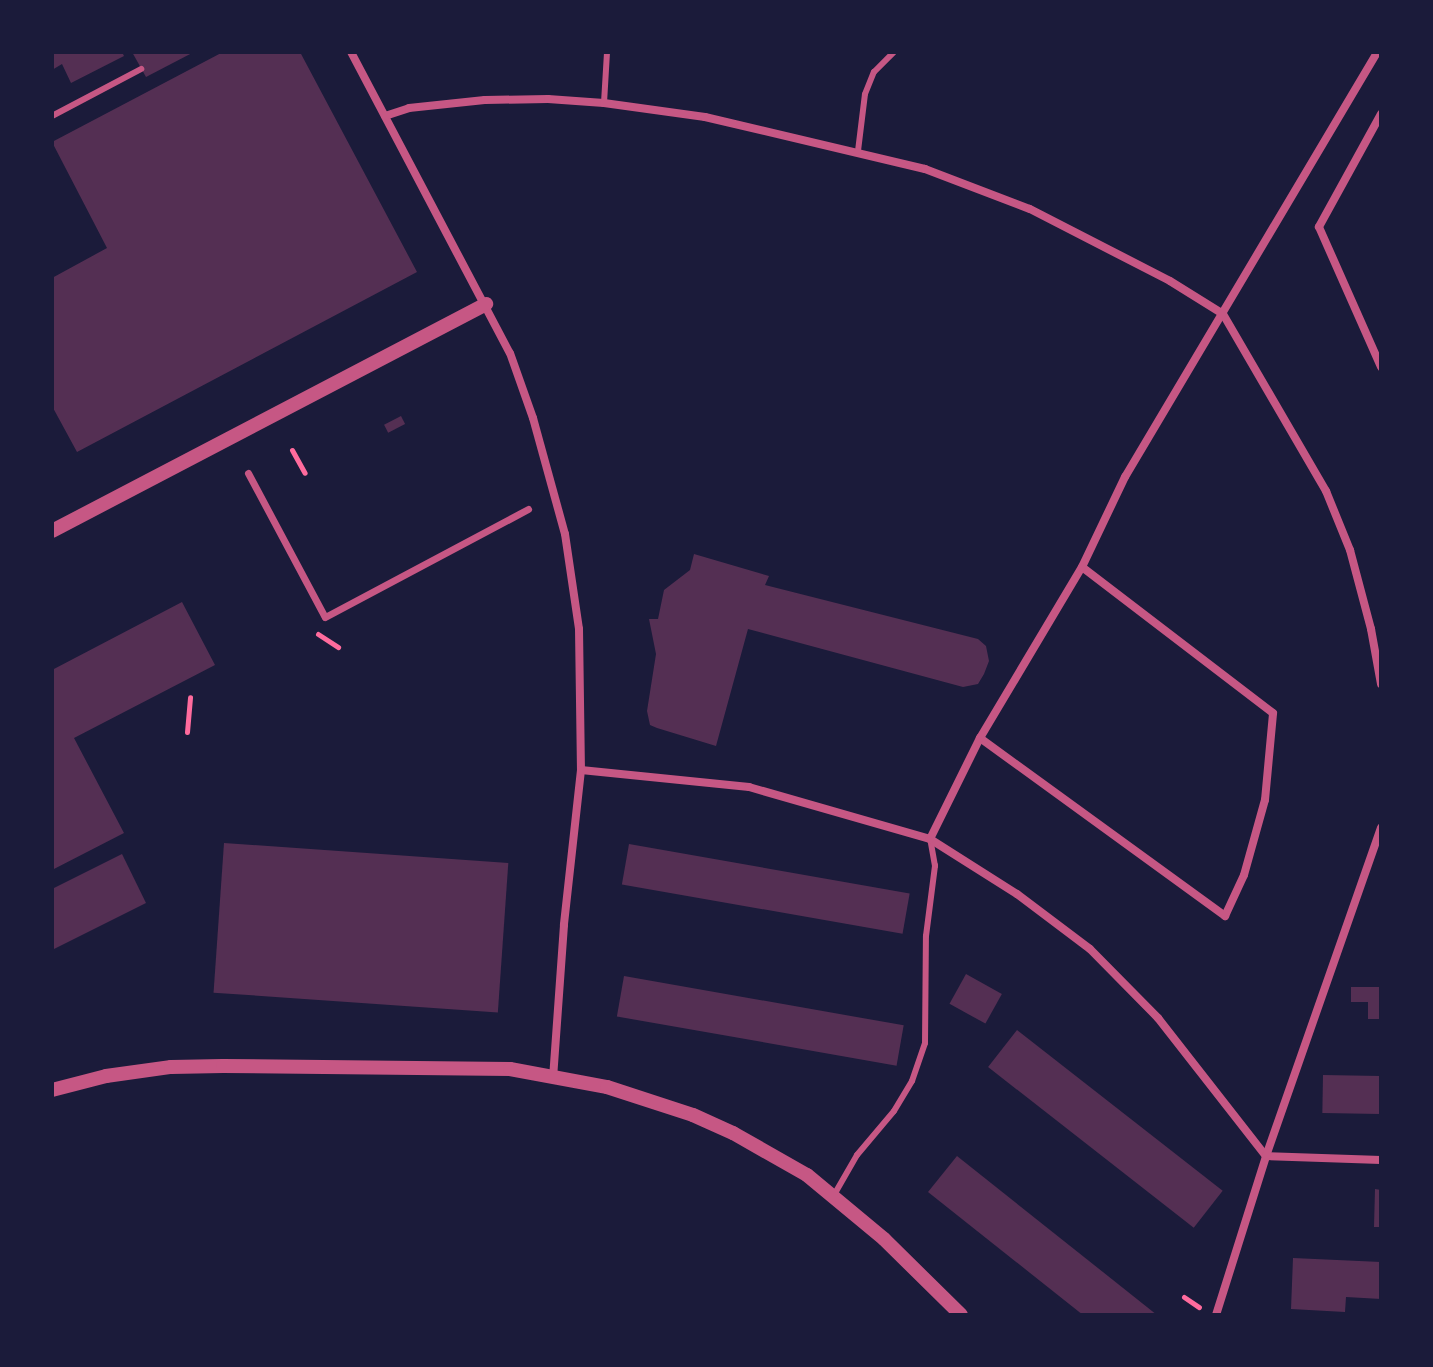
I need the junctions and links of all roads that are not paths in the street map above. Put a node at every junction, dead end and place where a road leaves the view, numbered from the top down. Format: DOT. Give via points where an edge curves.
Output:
graph roads {
  1 [pos="351,52"];
  2 [pos="607,52"];
  3 [pos="894,52"];
  4 [pos="1377,52"];
  5 [pos="141,69"];
  6 [pos="604,103"];
  7 [pos="1381,114"];
  8 [pos="52,116"];
  9 [pos="385,116"];
  10 [pos="858,151"];
  11 [pos="486,304"];
  12 [pos="1223,314"];
  13 [pos="1381,367"];
  14 [pos="248,473"];
  15 [pos="528,509"];
  16 [pos="54,525"];
  17 [pos="1082,567"];
  18 [pos="1381,684"];
  19 [pos="980,738"];
  20 [pos="581,770"];
  21 [pos="1381,828"];
  22 [pos="930,839"];
  23 [pos="553,1077"];
  24 [pos="52,1090"];
  25 [pos="1266,1156"];
  26 [pos="1381,1160"];
  27 [pos="834,1195"];
  28 [pos="961,1315"];
  29 [pos="1216,1315"];
  1 -- 9 [label="street"];
  2 -- 6 [label="lane"];
  3 -- 10 [label="lane" via="874,72 865,94"];
  4 -- 12 [label="street"];
  5 -- 8 [label="lane"];
  6 -- 9 [label="street" via="485,100 409,108"];
  6 -- 10 [label="street" via="705,117"];
  7 -- 13 [label="street" via="1319,227"];
  9 -- 11 [label="street"];
  10 -- 12 [label="street" via="925,169 1030,209"];
  11 -- 16 [label="street"];
  11 -- 20 [label="street" via="533,418 565,534 579,629"];
  12 -- 17 [label="street" via="1125,477"];
  12 -- 18 [label="street" via="1326,491 1353,562"];
  14 -- 15 [label="street" via="325,617"];
  17 -- 19 [label="street"];
  17 -- 19 [label="street" via="1273,713 1265,800 1244,875 1225,916"];
  19 -- 22 [label="street"];
  20 -- 22 [label="street" via="749,787"];
  20 -- 23 [label="street"];
  21 -- 25 [label="street"];
  22 -- 25 [label="street" via="1090,949 1158,1018"];
  22 -- 27 [label="lane" via="935,866 926,936 925,1043 912,1081"];
  23 -- 24 [label="street" via="451,1066 171,1067"];
  23 -- 27 [label="street" via="607,1087 693,1115 771,1153"];
  25 -- 26 [label="street"];
  25 -- 29 [label="street"];
  27 -- 28 [label="street"];
}
